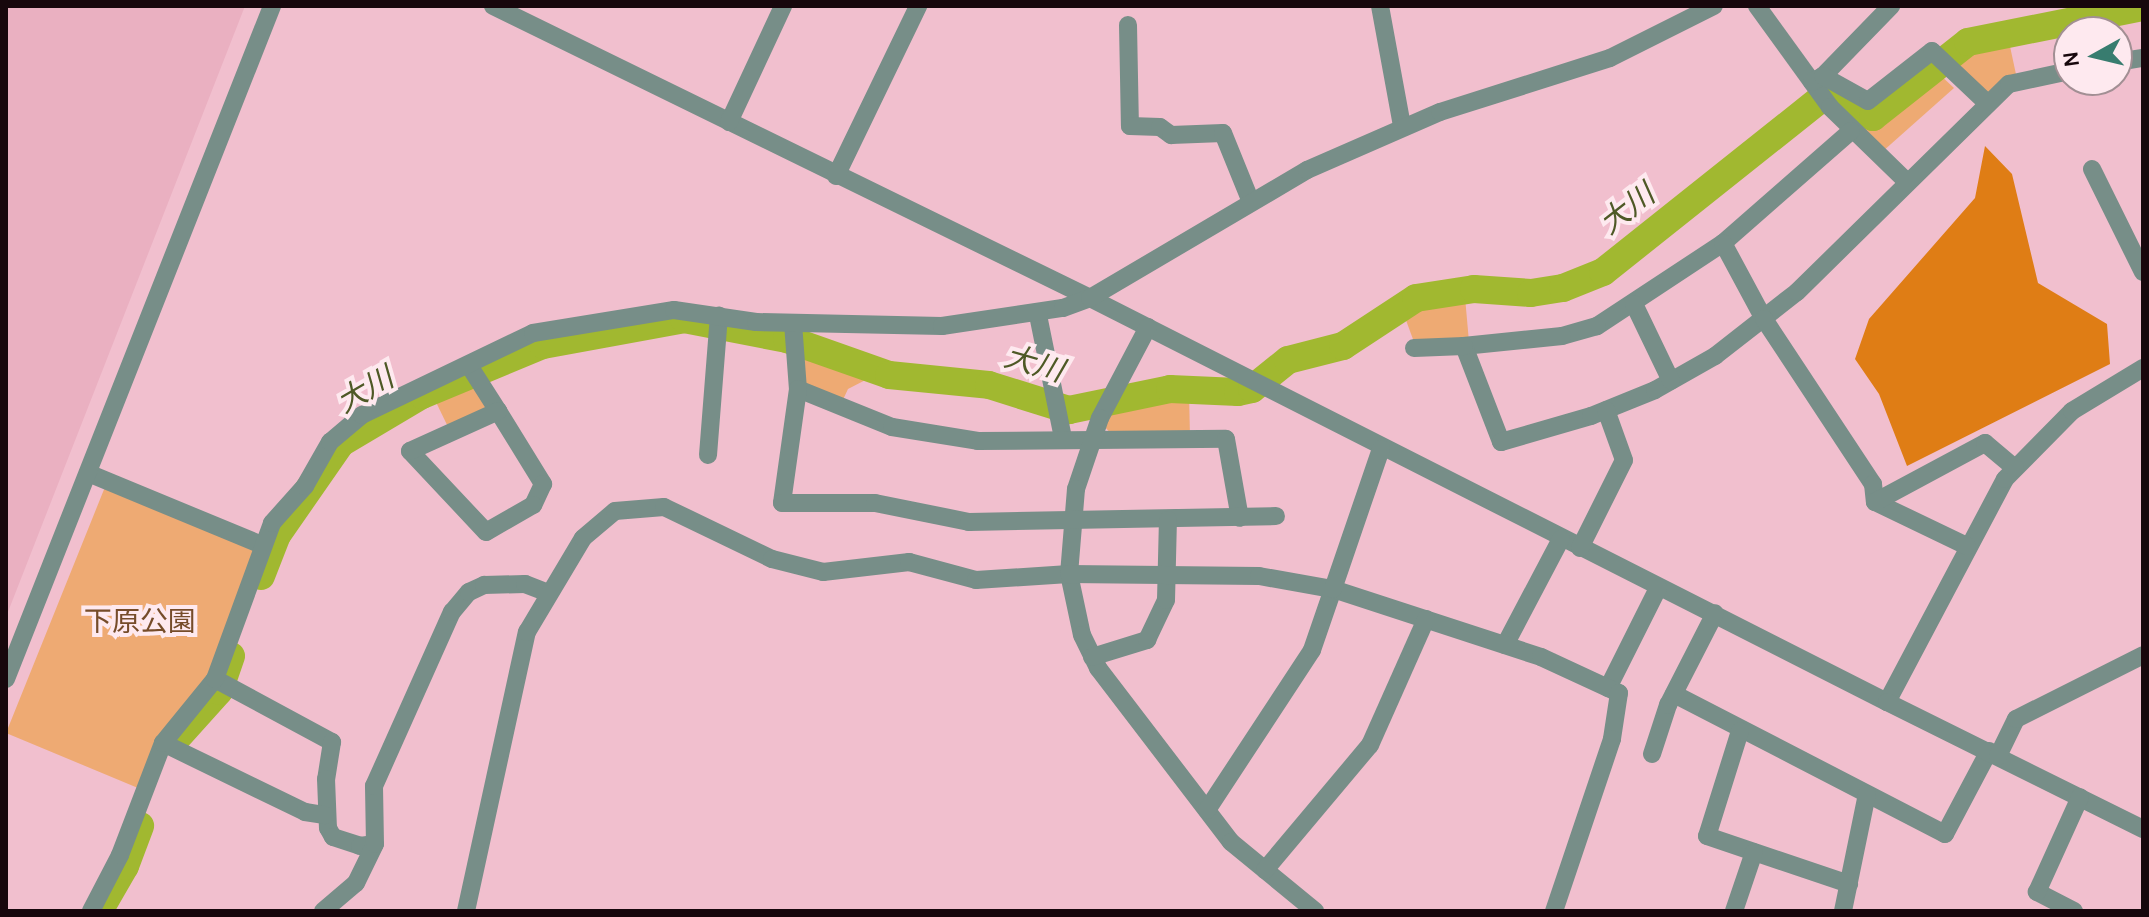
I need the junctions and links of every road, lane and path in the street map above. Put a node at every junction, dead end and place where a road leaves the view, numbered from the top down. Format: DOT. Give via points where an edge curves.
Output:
graph roads {
  1 [pos="272,6"];
  2 [pos="493,6"];
  3 [pos="783,6"];
  4 [pos="918,6"];
  5 [pos="1380,6"];
  6 [pos="1714,6"];
  7 [pos="1757,6"];
  8 [pos="1891,6"];
  9 [pos="516,11"];
  10 [pos="1128,25"];
  11 [pos="2053,74"];
  12 [pos="1818,79"];
  13 [pos="1988,104"];
  14 [pos="729,122"];
  15 [pos="1402,126"];
  16 [pos="1851,131"];
  17 [pos="2092,169"];
  18 [pos="836,176"];
  19 [pos="1906,181"];
  20 [pos="1251,202"];
  21 [pos="1723,243"];
  22 [pos="2143,272"];
  23 [pos="1090,298"];
  24 [pos="1634,304"];
  25 [pos="719,315"];
  26 [pos="1038,315"];
  27 [pos="1764,319"];
  28 [pos="1148,327"];
  29 [pos="794,335"];
  30 [pos="1464,346"];
  31 [pos="1414,348"];
  32 [pos="470,367"];
  33 [pos="2143,368"];
  34 [pos="1671,381"];
  35 [pos="798,389"];
  36 [pos="1606,410"];
  37 [pos="498,411"];
  38 [pos="1062,432"];
  39 [pos="1092,439"];
  40 [pos="1381,449"];
  41 [pos="708,455"];
  42 [pos="2015,468"];
  43 [pos="88,473"];
  44 [pos="1875,502"];
  45 [pos="1276,516"];
  46 [pos="1240,518"];
  47 [pos="1072,519"];
  48 [pos="1168,520"];
  49 [pos="1561,539"];
  50 [pos="262,545"];
  51 [pos="1967,546"];
  52 [pos="1580,548"];
  53 [pos="1069,574"];
  54 [pos="1168,574"];
  55 [pos="1658,588"];
  56 [pos="1333,589"];
  57 [pos="549,593"];
  58 [pos="1715,613"];
  59 [pos="1426,619"];
  60 [pos="1505,645"];
  61 [pos="2143,655"];
  62 [pos="1092,657"];
  63 [pos="6,679"];
  64 [pos="221,682"];
  65 [pos="1608,688"];
  66 [pos="1674,694"];
  67 [pos="1887,702"];
  68 [pos="1740,731"];
  69 [pos="169,746"];
  70 [pos="1994,753"];
  71 [pos="1652,754"];
  72 [pos="1867,794"];
  73 [pos="2080,797"];
  74 [pos="1207,810"];
  75 [pos="325,815"];
  76 [pos="2143,829"];
  77 [pos="375,844"];
  78 [pos="1754,852"];
  79 [pos="1265,870"];
  80 [pos="1849,884"];
  81 [pos="91,911"];
  82 [pos="323,911"];
  83 [pos="466,911"];
  84 [pos="1315,911"];
  85 [pos="1554,911"];
  86 [pos="1734,911"];
  87 [pos="1843,911"];
  88 [pos="2074,911"];
  1 -- 43 [label="street"];
  2 -- 9 [label="street"];
  3 -- 14 [label="street"];
  4 -- 18 [label="street"];
  5 -- 15 [label="street"];
  6 -- 15 [label="street" via="1610,58"];
  7 -- 12 [label="street"];
  8 -- 12 [label="street"];
  9 -- 14 [label="street"];
  10 -- 20 [label="street" via="1130,126 1160,127 1171,135 1223,133"];
  11 -- 13 [label="street" via="2009,84"];
  12 -- 13 [label="street" via="1868,101 1932,51"];
  12 -- 16 [label="street" via="1830,107"];
  13 -- 19 [label="street"];
  14 -- 18 [label="street"];
  15 -- 20 [label="street"];
  16 -- 19 [label="street"];
  16 -- 21 [label="street"];
  17 -- 22 [label="street"];
  18 -- 23 [label="street"];
  19 -- 27 [label="street"];
  20 -- 23 [label="street"];
  21 -- 24 [label="street"];
  21 -- 27 [label="street"];
  23 -- 26 [label="street"];
  23 -- 28 [label="street"];
  24 -- 30 [label="street" via="1597,326 1562,336"];
  24 -- 34 [label="street"];
  25 -- 29 [label="street"];
  25 -- 32 [label="street" via="674,310 545,331 502,346"];
  25 -- 41 [label="street"];
  26 -- 29 [label="street"];
  26 -- 38 [label="street"];
  27 -- 34 [label="street"];
  27 -- 44 [label="street" via="1873,484"];
  28 -- 39 [label="street"];
  28 -- 40 [label="street"];
  29 -- 35 [label="street"];
  30 -- 31 [label="street"];
  30 -- 36 [label="street" via="1501,442"];
  32 -- 37 [label="street"];
  32 -- 50 [label="street" via="412,389 344,428"];
  33 -- 42 [label="street" via="2072,411"];
  34 -- 36 [label="street"];
  35 -- 38 [label="street" via="892,427 978,441"];
  35 -- 47 [label="street" via="782,503 875,503 969,522"];
  36 -- 52 [label="street" via="1624,460"];
  37 -- 37 [label="street" via="543,484 533,505 486,532 410,451"];
  38 -- 39 [label="street"];
  39 -- 46 [label="street" via="1226,439"];
  39 -- 47 [label="street"];
  40 -- 49 [label="street"];
  40 -- 56 [label="street"];
  42 -- 44 [label="street" via="1985,443"];
  42 -- 51 [label="street"];
  43 -- 50 [label="street"];
  43 -- 63 [label="street"];
  44 -- 51 [label="street"];
  45 -- 46 [label="street"];
  46 -- 48 [label="street"];
  47 -- 48 [label="street"];
  47 -- 53 [label="street"];
  48 -- 54 [label="street"];
  49 -- 52 [label="street"];
  49 -- 60 [label="street"];
  50 -- 64 [label="street"];
  51 -- 67 [label="street"];
  52 -- 55 [label="street"];
  53 -- 54 [label="street"];
  53 -- 57 [label="street" via="976,580 909,562 804,570 664,507 648,505 599,520"];
  53 -- 62 [label="street"];
  54 -- 56 [label="street" via="1259,576"];
  54 -- 62 [label="street" via="1166,600 1147,640"];
  55 -- 58 [label="street"];
  55 -- 65 [label="street"];
  56 -- 59 [label="street"];
  56 -- 74 [label="street" via="1312,650"];
  57 -- 77 [label="street" via="525,584 484,585 469,592 452,612 374,786"];
  57 -- 83 [label="street" via="519,656"];
  58 -- 66 [label="street"];
  58 -- 67 [label="street"];
  59 -- 60 [label="street"];
  59 -- 79 [label="street" via="1370,745"];
  60 -- 65 [label="street"];
  61 -- 70 [label="street" via="2016,719"];
  62 -- 74 [label="street"];
  64 -- 69 [label="street"];
  64 -- 75 [label="street" via="332,742"];
  65 -- 85 [label="street" via="1619,693 1620,700 1612,739"];
  66 -- 68 [label="street"];
  66 -- 71 [label="street"];
  67 -- 70 [label="street"];
  68 -- 72 [label="street"];
  68 -- 78 [label="street" via="1707,836"];
  69 -- 75 [label="street" via="305,812"];
  69 -- 81 [label="street"];
  70 -- 72 [label="street" via="1945,834"];
  70 -- 73 [label="street"];
  72 -- 80 [label="street"];
  73 -- 76 [label="street"];
  73 -- 88 [label="street" via="2037,892"];
  74 -- 79 [label="street" via="1231,842"];
  75 -- 77 [label="street" via="333,837 360,846"];
  77 -- 82 [label="street" via="356,883"];
  78 -- 80 [label="street"];
  78 -- 86 [label="street"];
  79 -- 84 [label="street"];
  80 -- 87 [label="street"];
}
